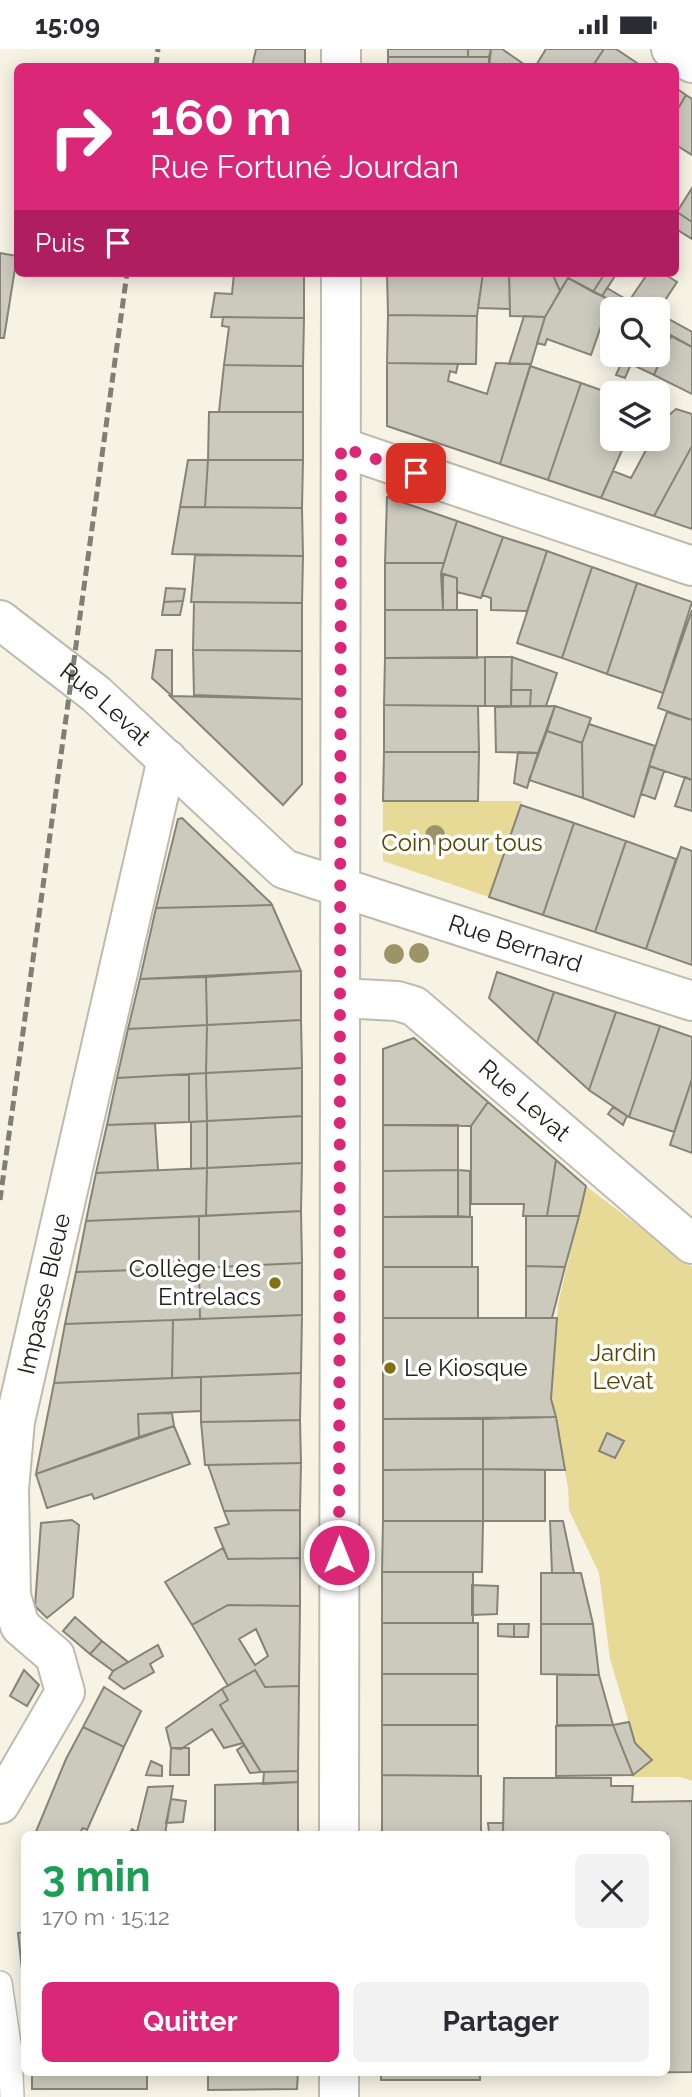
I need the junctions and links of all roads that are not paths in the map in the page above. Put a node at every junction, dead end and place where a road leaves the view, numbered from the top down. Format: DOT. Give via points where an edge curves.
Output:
graph roads {
  1 [pos="671,49"];
  2 [pos="692,63"];
  3 [pos="341,277"];
  4 [pos="341,447"];
  5 [pos="692,566"];
  6 [pos="0,620"];
  7 [pos="167,759"];
  8 [pos="341,887"];
  9 [pos="340,998"];
  10 [pos="692,1001"];
  11 [pos="692,1244"];
  12 [pos="0,1804"];
  13 [pos="339,1831"];
  14 [pos="0,1983"];
  15 [pos="339,2076"];
  16 [pos="12,2097"];
  17 [pos="339,2097"];
  1 -- 2 [label="street"];
  3 -- 4 [label="street"];
  4 -- 5 [label="street"];
  4 -- 8 [label="street"];
  6 -- 7 [label="street, Rue Levat" via="96,694"];
  7 -- 8 [label="street, Rue Levat" via="284,869"];
  7 -- 12 [label="street, Impasse Bleue" via="15,1421 9,1489 11,1596 20,1626 55,1656 65,1692"];
  8 -- 9 [label="street"];
  8 -- 10 [label="street, Rue Bernard"];
  9 -- 11 [label="street, Rue Levat" via="414,1006"];
  9 -- 13 [label="street"];
  14 -- 16 [label="lane"];
  15 -- 17 [label="street"];
}
